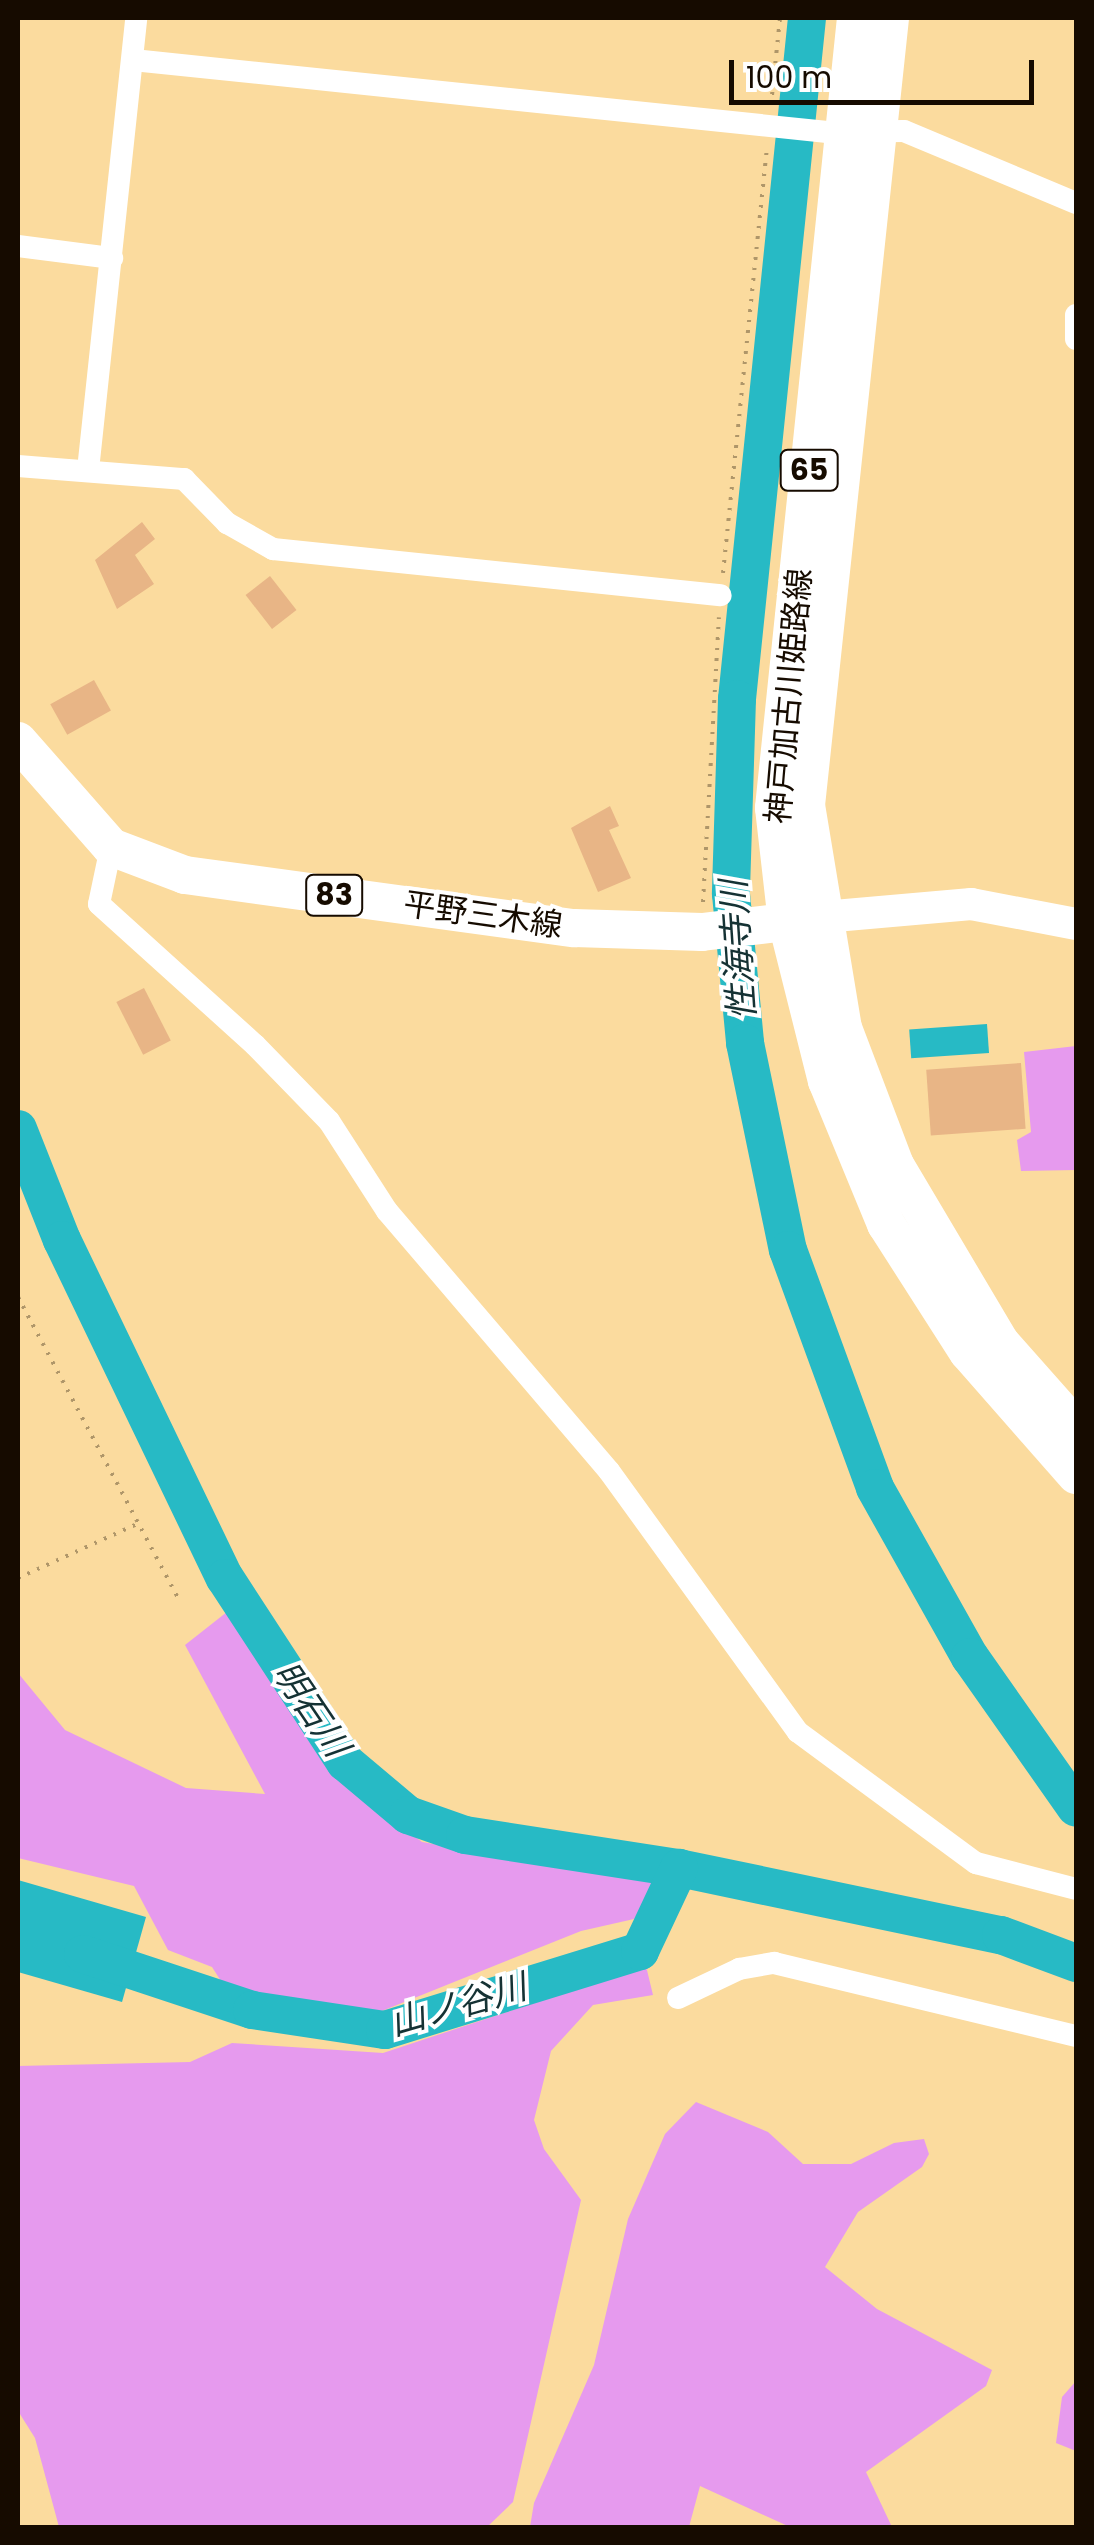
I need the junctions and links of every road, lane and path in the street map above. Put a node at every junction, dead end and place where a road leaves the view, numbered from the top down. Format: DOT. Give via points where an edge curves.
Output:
graph roads {
  1 [pos="136,18"];
  2 [pos="780,18"];
  3 [pos="856,18"];
  4 [pos="890,18"];
  5 [pos="134,60"];
  6 [pos="769,126"];
  7 [pos="850,130"];
  8 [pos="1076,203"];
  9 [pos="18,246"];
  10 [pos="112,258"];
  11 [pos="1076,316"];
  12 [pos="1076,339"];
  13 [pos="18,466"];
  14 [pos="88,470"];
  15 [pos="721,595"];
  16 [pos="18,741"];
  17 [pos="111,847"];
  18 [pos="788,922"];
  19 [pos="1076,924"];
  20 [pos="702,932"];
  21 [pos="18,1297"];
  22 [pos="1076,1428"];
  23 [pos="1076,1475"];
  24 [pos="137,1524"];
  25 [pos="18,1578"];
  26 [pos="178,1598"];
  27 [pos="1076,1889"];
  28 [pos="678,1998"];
  29 [pos="1076,2036"];
  1 -- 5 [label="street"];
  2 -- 6 [label="path"];
  3 -- 7 [label="main road, 神戸加古川姫路線 / 65"];
  4 -- 7 [label="main road, 神戸加古川姫路線 / 65"];
  5 -- 6 [label="street"];
  5 -- 10 [label="street"];
  6 -- 7 [label="street"];
  6 -- 15 [label="path"];
  7 -- 8 [label="street" via="904,132"];
  7 -- 18 [label="main road, 神戸加古川姫路線 / 65" via="774,808"];
  9 -- 10 [label="street"];
  10 -- 14 [label="street"];
  11 -- 12 [label="street"];
  13 -- 14 [label="street"];
  14 -- 15 [label="street" via="184,478 228,523 273,549"];
  15 -- 20 [label="path"];
  16 -- 17 [label="main road, 平野三木線 / 83"];
  17 -- 20 [label="main road, 平野三木線 / 83" via="185,874 574,928"];
  17 -- 27 [label="street" via="98,904 255,1045 328,1121 387,1210 609,1471 798,1732 976,1863"];
  18 -- 19 [label="street" via="971,904"];
  18 -- 20 [label="main road, 平野三木線 / 83"];
  18 -- 22 [label="main road, 神戸加古川姫路線 / 65" via="843,1028 895,1165 1000,1342"];
  18 -- 23 [label="main road, 神戸加古川姫路線 / 65" via="827,1081 886,1224 968,1352"];
  21 -- 24 [label="path"];
  24 -- 25 [label="path"];
  24 -- 26 [label="path"];
  28 -- 29 [label="street" via="739,1969 774,1963"];
}
